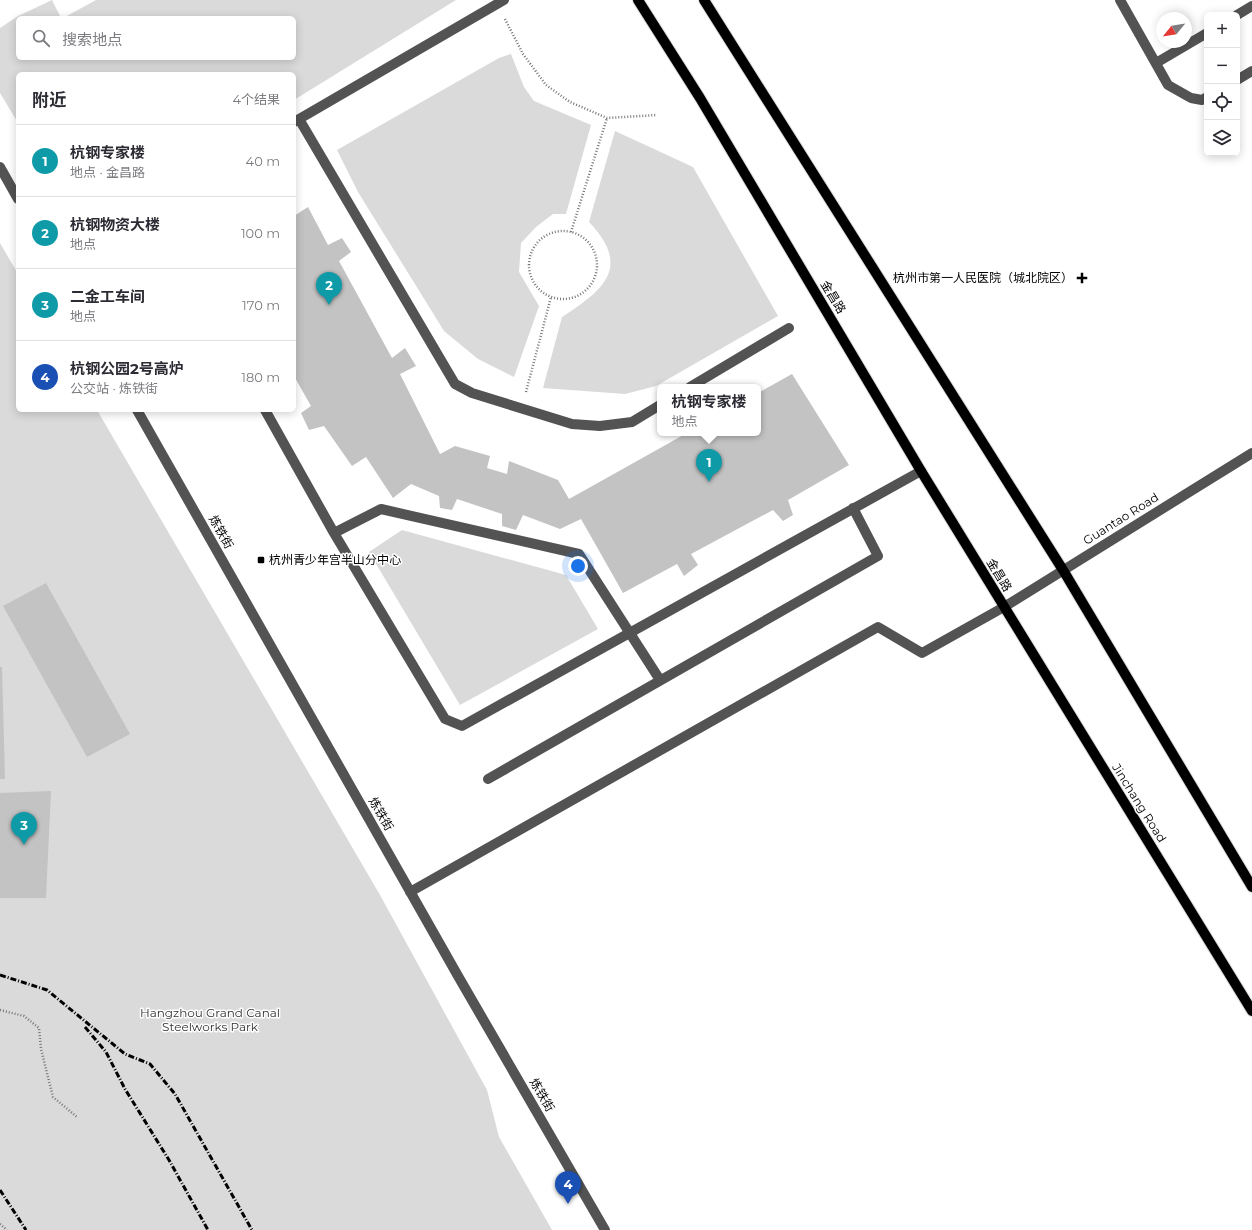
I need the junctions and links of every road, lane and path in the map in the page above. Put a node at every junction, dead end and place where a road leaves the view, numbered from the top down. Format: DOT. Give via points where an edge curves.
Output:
graph roads {
  1 [pos="638,0"];
  2 [pos="704,0"];
  3 [pos="1120,0"];
  4 [pos="500,2"];
  5 [pos="1252,6"];
  6 [pos="1240,13"];
  7 [pos="1204,35"];
  8 [pos="1156,63"];
  9 [pos="1252,71"];
  10 [pos="1240,78"];
  11 [pos="1204,99"];
  12 [pos="657,115"];
  13 [pos="607,118"];
  14 [pos="296,120"];
  15 [pos="0,167"];
  16 [pos="16,195"];
  17 [pos="571,232"];
  18 [pos="551,297"];
  19 [pos="789,328"];
  20 [pos="695,384"];
  21 [pos="657,407"];
  22 [pos="522,408"];
  23 [pos="138,412"];
  24 [pos="265,412"];
  25 [pos="1252,453"];
  26 [pos="921,471"];
  27 [pos="853,508"];
  28 [pos="334,534"];
  29 [pos="1063,570"];
  30 [pos="1004,607"];
  31 [pos="629,634"];
  32 [pos="660,680"];
  33 [pos="488,779"];
  34 [pos="1252,887"];
  35 [pos="410,892"];
  36 [pos="0,1010"];
  37 [pos="1252,1011"];
  38 [pos="77,1116"];
  39 [pos="0,1224"];
  40 [pos="7,1230"];
  41 [pos="605,1230"];
  1 -- 26 [label="main road, 金昌路" via="704,105"];
  2 -- 29 [label="main road"];
  3 -- 8 [label="street"];
  4 -- 13 [label="path" via="523,54 546,85 570,102"];
  4 -- 14 [label="street"];
  5 -- 6 [label="street"];
  7 -- 8 [label="street"];
  8 -- 11 [label="street" via="1168,85 1190,98"];
  9 -- 10 [label="street"];
  12 -- 13 [label="path"];
  13 -- 17 [label="path"];
  14 -- 22 [label="street" via="455,384 472,393"];
  15 -- 16 [label="street"];
  17 -- 18 [label="path" via="548,234 539,240 532,250 529,261 532,278 541,292"];
  17 -- 18 [label="path" via="582,237 596,255 595,277 582,294 572,298"];
  18 -- 22 [label="path"];
  19 -- 20 [label="street"];
  21 -- 22 [label="street" via="632,422 600,426 572,424"];
  23 -- 35 [label="street, 炼铁街"];
  24 -- 28 [label="street"];
  25 -- 29 [label="street, Guantao Road"];
  26 -- 27 [label="street"];
  26 -- 30 [label="main road, 金昌路"];
  27 -- 31 [label="street"];
  27 -- 32 [label="street" via="878,556"];
  28 -- 31 [label="street" via="380,509 579,554"];
  28 -- 31 [label="street" via="445,719 462,726"];
  29 -- 30 [label="street, Guantao Road"];
  29 -- 34 [label="main road"];
  30 -- 35 [label="street, Guantao Road" via="922,653 878,627"];
  30 -- 37 [label="main road, Jinchang Road"];
  31 -- 32 [label="street"];
  32 -- 33 [label="street"];
  35 -- 41 [label="street, 炼铁街"];
  36 -- 38 [label="path" via="24,1016 39,1028 41,1049 53,1097"];
  39 -- 40 [label="path"];
}
